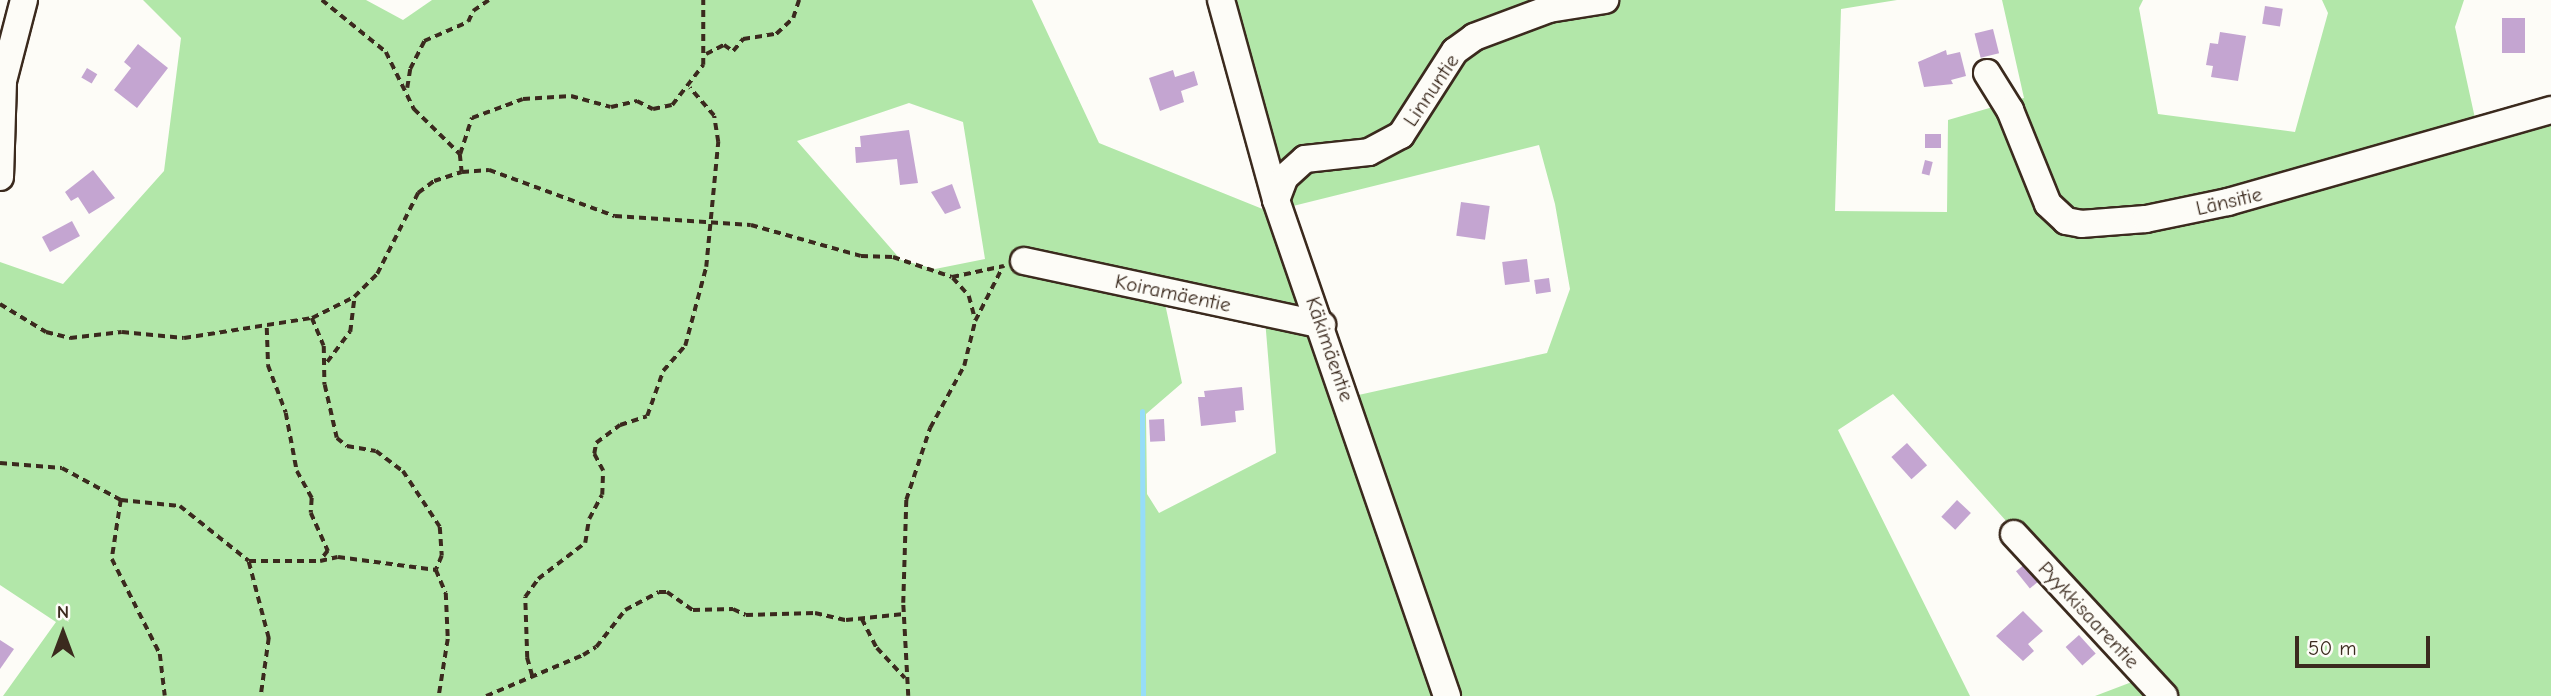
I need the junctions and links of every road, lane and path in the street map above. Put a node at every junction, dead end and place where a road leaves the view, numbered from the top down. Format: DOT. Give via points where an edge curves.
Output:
graph roads {
  1 [pos="23,0"];
  2 [pos="322,0"];
  3 [pos="489,0"];
  4 [pos="703,0"];
  5 [pos="799,0"];
  6 [pos="1221,0"];
  7 [pos="1591,1"];
  8 [pos="706,54"];
  9 [pos="1987,73"];
  10 [pos="407,88"];
  11 [pos="690,88"];
  12 [pos="2551,110"];
  13 [pos="460,154"];
  14 [pos="462,172"];
  15 [pos="0,177"];
  16 [pos="1276,200"];
  17 [pos="713,219"];
  18 [pos="1014,264"];
  19 [pos="952,277"];
  20 [pos="354,297"];
  21 [pos="0,304"];
  22 [pos="312,318"];
  23 [pos="975,321"];
  24 [pos="1322,325"];
  25 [pos="267,328"];
  26 [pos="327,362"];
  27 [pos="0,463"];
  28 [pos="121,500"];
  29 [pos="2014,534"];
  30 [pos="249,561"];
  31 [pos="320,561"];
  32 [pos="436,570"];
  33 [pos="904,614"];
  34 [pos="862,619"];
  35 [pos="533,676"];
  36 [pos="907,680"];
  37 [pos="441,695"];
  38 [pos="165,696"];
  39 [pos="261,696"];
  40 [pos="486,696"];
  41 [pos="908,696"];
  42 [pos="1447,696"];
  43 [pos="2164,696"];
  1 -- 15 [label="street" via="3,81"];
  2 -- 10 [label="path" via="386,52"];
  3 -- 10 [label="path" via="473,11 468,22 424,41 410,69"];
  4 -- 8 [label="path" via="701,39"];
  5 -- 8 [label="path" via="793,18 776,34 743,39 733,51 724,45"];
  6 -- 16 [label="street, Käkimäentie"];
  7 -- 16 [label="street, Linnuntie" via="1549,9 1475,37 1455,51 1401,135 1369,152 1306,159 1285,177"];
  8 -- 11 [label="path"];
  9 -- 12 [label="street, Länsitie" via="2015,121 2048,204 2066,220 2081,224 2146,219 2228,202"];
  10 -- 13 [label="path" via="414,109"];
  11 -- 13 [label="path" via="664,110 637,101 611,107 571,96 523,99 472,118"];
  11 -- 17 [label="path" via="714,116 718,142"];
  13 -- 14 [label="path"];
  14 -- 17 [label="path" via="489,170 510,176 615,216"];
  14 -- 20 [label="path" via="434,181 418,193 377,274"];
  16 -- 24 [label="street, Käkimäentie"];
  17 -- 19 [label="path" via="861,256 893,257"];
  17 -- 35 [label="path" via="685,346 663,371 647,416 620,425 596,443 594,454 603,471 602,495 589,519 585,543 538,579 525,597 527,658"];
  18 -- 19 [label="path"];
  18 -- 23 [label="path"];
  18 -- 24 [label="street, Koiramäentie"];
  19 -- 23 [label="path" via="969,296"];
  20 -- 22 [label="path"];
  20 -- 26 [label="path" via="349,332"];
  21 -- 25 [label="path" via="46,332 70,338 122,332 184,338"];
  22 -- 25 [label="path"];
  22 -- 26 [label="path"];
  23 -- 33 [label="path" via="964,366 930,428 906,500"];
  24 -- 42 [label="street, Käkimäentie"];
  25 -- 31 [label="path" via="268,365 286,413 297,471 312,498 311,513 328,551"];
  26 -- 32 [label="path" via="325,385 337,438 347,446 376,451 403,471 440,527 442,556"];
  27 -- 28 [label="path" via="62,468"];
  28 -- 30 [label="path" via="180,506"];
  28 -- 38 [label="path" via="112,559 160,654"];
  29 -- 43 [label="street, Pyykkisaarentie"];
  30 -- 31 [label="path"];
  30 -- 39 [label="path" via="269,638"];
  31 -- 32 [label="path" via="338,557"];
  32 -- 37 [label="path" via="446,593 448,639"];
  33 -- 34 [label="path"];
  33 -- 36 [label="path"];
  34 -- 35 [label="path" via="693,610 667,592 659,592 625,610 596,647"];
  34 -- 36 [label="path" via="877,648"];
  35 -- 40 [label="path"];
  36 -- 41 [label="path"];
}
